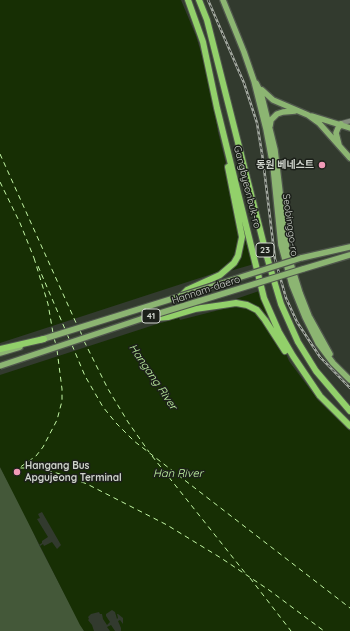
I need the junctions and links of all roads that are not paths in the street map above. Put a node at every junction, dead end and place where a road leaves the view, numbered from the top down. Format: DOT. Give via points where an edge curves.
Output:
graph roads {
  1 [pos="188,0"];
  2 [pos="199,0"];
  3 [pos="223,0"];
  4 [pos="254,81"];
  5 [pos="217,108"];
  6 [pos="297,111"];
  7 [pos="308,115"];
  8 [pos="343,123"];
  9 [pos="350,128"];
  10 [pos="270,131"];
  11 [pos="340,148"];
  12 [pos="350,158"];
  13 [pos="350,247"];
  14 [pos="350,255"];
  15 [pos="181,296"];
  16 [pos="141,319"];
  17 [pos="44,339"];
  18 [pos="0,349"];
  19 [pos="0,353"];
  20 [pos="0,366"];
  21 [pos="350,380"];
  22 [pos="320,396"];
  23 [pos="350,411"];
  24 [pos="350,426"];
  1 -- 5 [label="highway, Gangbyeonbuk-ro / 23" via="202,42"];
  2 -- 23 [label="highway, Gangbyeonbuk-ro / 23, bridge" via="207,20 266,257 281,304 298,342 316,370"];
  3 -- 4 [label="main road, Seobinggo-ro"];
  4 -- 6 [label="main road" via="273,100"];
  4 -- 10 [label="main road, Seobinggo-ro" via="261,93"];
  4 -- 21 [label="main road, Seobinggo-ro" via="272,159 282,245 292,285 318,343"];
  5 -- 15 [label="highway" via="241,230 241,244 238,256 229,268 220,275 186,290"];
  5 -- 22 [label="highway, Gangbyeonbuk-ro / 23, bridge" via="264,298 279,332"];
  6 -- 7 [label="main road"];
  6 -- 10 [label="main road" via="275,115 271,120"];
  7 -- 8 [label="main road"];
  7 -- 11 [label="main road"];
  8 -- 9 [label="main road"];
  8 -- 11 [label="main road" via="336,133"];
  9 -- 11 [label="main road" via="343,128 338,132"];
  10 -- 21 [label="main road, Seobinggo-ro" via="278,165 288,251 300,293 309,316 328,350"];
  11 -- 12 [label="main road"];
  13 -- 15 [label="main road, Hannam-daero / 41, bridge" via="301,258"];
  14 -- 16 [label="main road, Hannam-daero / 41, bridge"];
  15 -- 17 [label="main road, Hannam-daero / 41"];
  16 -- 20 [label="main road, Hannam-daero / 41, bridge"];
  16 -- 22 [label="highway, bridge" via="168,317 195,309 236,303 247,305 257,310"];
  17 -- 18 [label="highway"];
  17 -- 19 [label="main road, Hannam-daero / 41"];
  22 -- 24 [label="highway, Gangbyeonbuk-ro / 23"];
}
